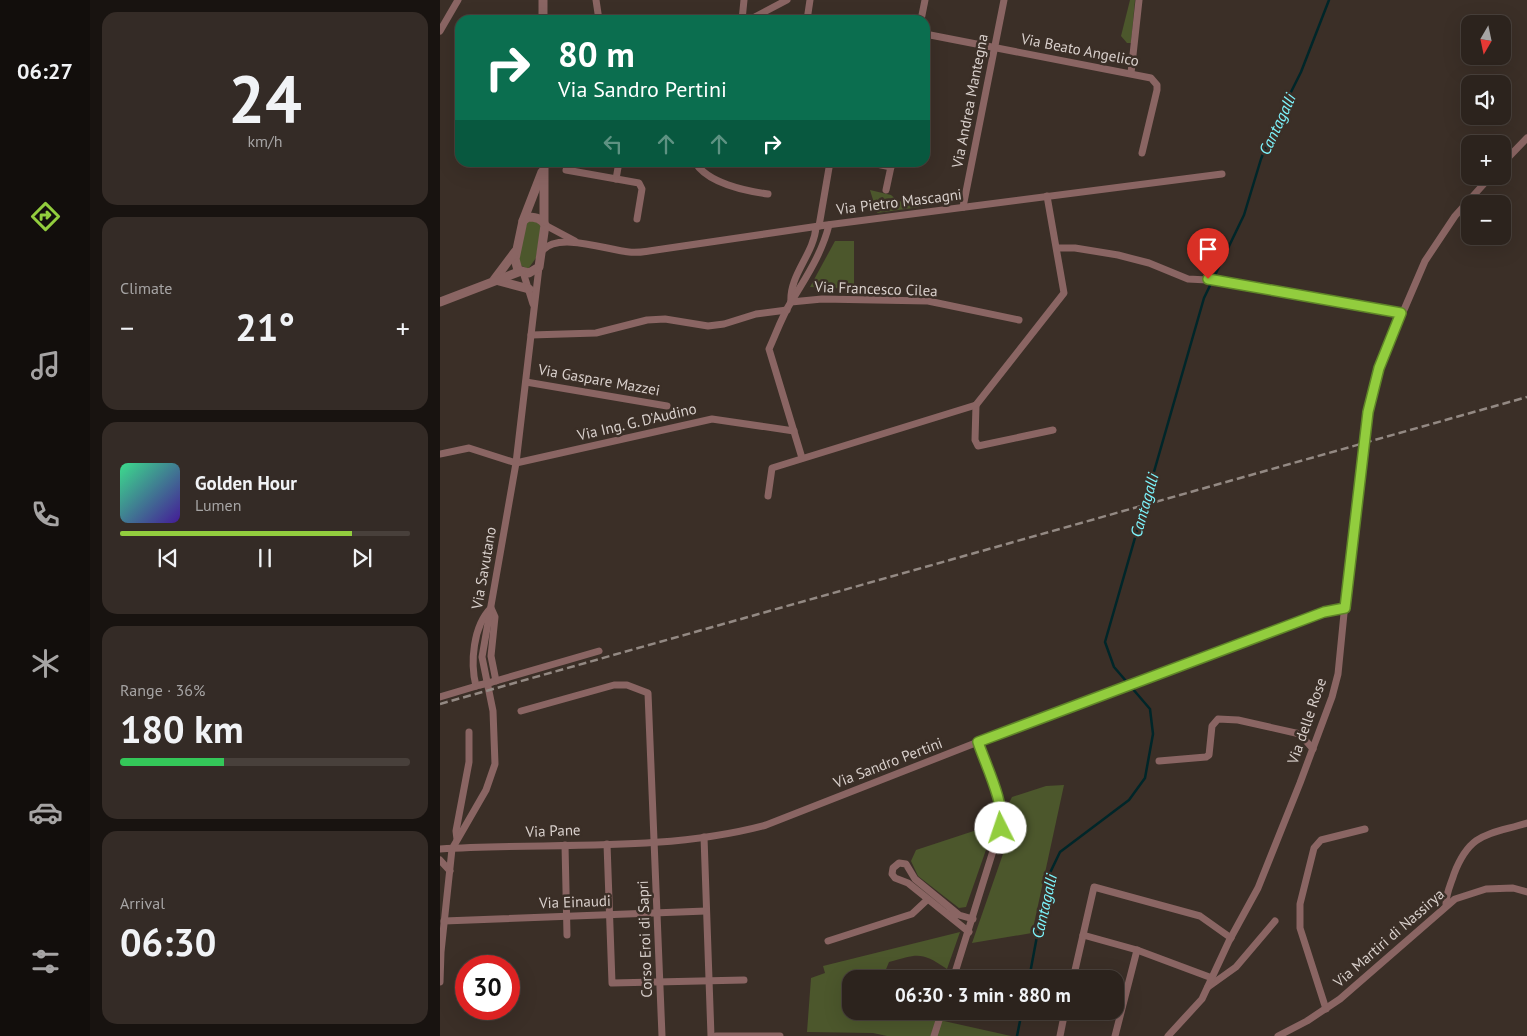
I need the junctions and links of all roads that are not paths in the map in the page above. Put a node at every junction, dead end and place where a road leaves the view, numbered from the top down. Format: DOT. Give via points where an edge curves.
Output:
graph roads {
  1 [pos="458,0"];
  2 [pos="543,0"];
  3 [pos="596,0"];
  4 [pos="744,0"];
  5 [pos="787,0"];
  6 [pos="810,0"];
  7 [pos="925,0"];
  8 [pos="1004,0"];
  9 [pos="1139,0"];
  10 [pos="543,15"];
  11 [pos="598,15"];
  12 [pos="742,15"];
  13 [pos="758,15"];
  14 [pos="808,15"];
  15 [pos="922,15"];
  16 [pos="440,31"];
  17 [pos="930,35"];
  18 [pos="995,47"];
  19 [pos="1130,73"];
  20 [pos="1527,138"];
  21 [pos="1142,153"];
  22 [pos="1511,155"];
  23 [pos="543,167"];
  24 [pos="544,167"];
  25 [pos="618,167"];
  26 [pos="698,167"];
  27 [pos="700,167"];
  28 [pos="829,167"];
  29 [pos="891,167"];
  30 [pos="566,170"];
  31 [pos="700,171"];
  32 [pos="1222,174"];
  33 [pos="616,179"];
  34 [pos="1483,185"];
  35 [pos="886,190"];
  36 [pos="768,194"];
  37 [pos="1047,196"];
  38 [pos="963,207"];
  39 [pos="637,219"];
  40 [pos="523,221"];
  41 [pos="544,223"];
  42 [pos="829,225"];
  43 [pos="817,226"];
  44 [pos="580,243"];
  45 [pos="1057,248"];
  46 [pos="543,250"];
  47 [pos="515,251"];
  48 [pos="539,267"];
  49 [pos="522,271"];
  50 [pos="494,280"];
  51 [pos="529,289"];
  52 [pos="440,302"];
  53 [pos="791,302"];
  54 [pos="535,309"];
  55 [pos="787,310"];
  56 [pos="1401,313"];
  57 [pos="1019,320"];
  58 [pos="531,335"];
  59 [pos="526,382"];
  60 [pos="976,405"];
  61 [pos="668,406"];
  62 [pos="1053,430"];
  63 [pos="794,431"];
  64 [pos="440,454"];
  65 [pos="802,458"];
  66 [pos="516,463"];
  67 [pos="768,496"];
  68 [pos="490,608"];
  69 [pos="1345,608"];
  70 [pos="599,651"];
  71 [pos="494,681"];
  72 [pos="478,686"];
  73 [pos="440,697"];
  74 [pos="521,711"];
  75 [pos="468,732"];
  76 [pos="978,742"];
  77 [pos="1313,749"];
  78 [pos="1159,761"];
  79 [pos="1527,823"];
  80 [pos="464,827"];
  81 [pos="1365,829"];
  82 [pos="704,837"];
  83 [pos="457,839"];
  84 [pos="655,842"];
  85 [pos="607,844"];
  86 [pos="564,845"];
  87 [pos="477,848"];
  88 [pos="440,849"];
  89 [pos="452,849"];
  90 [pos="440,860"];
  91 [pos="450,870"];
  92 [pos="1527,892"];
  93 [pos="927,900"];
  94 [pos="443,902"];
  95 [pos="1446,904"];
  96 [pos="706,911"];
  97 [pos="658,912"];
  98 [pos="609,914"];
  99 [pos="567,916"];
  100 [pos="973,919"];
  101 [pos="444,921"];
  102 [pos="1275,921"];
  103 [pos="968,932"];
  104 [pos="567,935"];
  105 [pos="1083,935"];
  106 [pos="1231,938"];
  107 [pos="828,941"];
  108 [pos="1137,950"];
  109 [pos="440,952"];
  110 [pos="956,970"];
  111 [pos="1075,970"];
  112 [pos="1212,978"];
  113 [pos="744,980"];
  114 [pos="709,981"];
  115 [pos="440,982"];
  116 [pos="660,982"];
  117 [pos="1208,988"];
  118 [pos="1326,1009"];
  119 [pos="939,1020"];
  120 [pos="1063,1020"];
  121 [pos="662,1036"];
  122 [pos="711,1036"];
  123 [pos="716,1036"];
  124 [pos="780,1036"];
  125 [pos="934,1036"];
  126 [pos="1060,1036"];
  127 [pos="1115,1036"];
  128 [pos="1168,1036"];
  129 [pos="1278,1036"];
  1 -- 16 [label="street"];
  2 -- 10 [label="street"];
  3 -- 11 [label="street"];
  4 -- 12 [label="street"];
  5 -- 13 [label="street"];
  6 -- 14 [label="street"];
  7 -- 15 [label="street"];
  8 -- 18 [label="street, Via Andrea Mantegna"];
  9 -- 19 [label="street"];
  17 -- 18 [label="street, Via Beato Angelico"];
  18 -- 19 [label="street, Via Beato Angelico"];
  18 -- 38 [label="street, Via Andrea Mantegna"];
  19 -- 21 [label="street, Via Beato Angelico" via="1151,78 1157,85"];
  20 -- 22 [label="street"];
  23 -- 40 [label="street"];
  24 -- 41 [label="street"];
  25 -- 33 [label="street"];
  26 -- 31 [label="street"];
  27 -- 31 [label="street"];
  28 -- 43 [label="street"];
  29 -- 35 [label="street"];
  30 -- 33 [label="street"];
  31 -- 36 [label="street" via="740,190"];
  32 -- 37 [label="street, Via Pietro Mascagni"];
  33 -- 39 [label="street" via="642,186"];
  34 -- 56 [label="street, Via delle Rose" via="1455,216 1425,261"];
  37 -- 38 [label="street, Via Pietro Mascagni"];
  37 -- 45 [label="street"];
  38 -- 42 [label="street, Via Pietro Mascagni"];
  40 -- 41 [label="street" via="536,217"];
  40 -- 47 [label="street"];
  41 -- 44 [label="street" via="562,236"];
  41 -- 46 [label="street"];
  42 -- 43 [label="street, Via Pietro Mascagni"];
  42 -- 53 [label="street" via="826,241"];
  43 -- 44 [label="street, Via Pietro Mascagni" via="632,253"];
  43 -- 53 [label="street" via="790,291"];
  44 -- 46 [label="street" via="555,242"];
  45 -- 56 [label="street" via="1118,254 1188,279 1219,280"];
  45 -- 60 [label="street" via="1063,296"];
  46 -- 48 [label="street"];
  47 -- 49 [label="street" via="516,265"];
  47 -- 50 [label="street"];
  48 -- 49 [label="street" via="529,272"];
  48 -- 54 [label="street, Via Savutano"];
  49 -- 50 [label="street"];
  49 -- 51 [label="street"];
  50 -- 51 [label="street"];
  50 -- 52 [label="street"];
  51 -- 54 [label="street"];
  53 -- 55 [label="street"];
  53 -- 57 [label="street, Via Francesco Cilea" via="822,299 928,301"];
  54 -- 58 [label="street, Via Savutano"];
  55 -- 58 [label="street" via="708,326 666,319 646,320 596,333"];
  55 -- 63 [label="street" via="769,349"];
  56 -- 69 [label="street, Via delle Rose" via="1379,368 1368,412"];
  58 -- 59 [label="street, Via Savutano"];
  59 -- 61 [label="street, Via Gaspare Mazzei"];
  59 -- 66 [label="street, Via Savutano"];
  60 -- 62 [label="street" via="975,440 978,446"];
  60 -- 65 [label="street"];
  63 -- 65 [label="street"];
  63 -- 66 [label="street, Via Ing. G. D'Audino" via="712,419"];
  64 -- 66 [label="street" via="469,448"];
  65 -- 67 [label="street" via="772,468"];
  66 -- 68 [label="street, Via Savutano"];
  68 -- 71 [label="street" via="495,617 490,656"];
  68 -- 72 [label="street" via="478,627 474,664"];
  68 -- 80 [label="street, Via Savutano" via="482,657 493,711 495,764 486,790"];
  69 -- 76 [label="street, Via Sandro Pertini" via="1324,612"];
  69 -- 77 [label="street, Via delle Rose" via="1338,674"];
  70 -- 71 [label="street"];
  71 -- 72 [label="street, bridge"];
  72 -- 73 [label="street"];
  74 -- 84 [label="street, Corso Eroi di Sapri" via="614,685 627,685 648,693"];
  75 -- 83 [label="street" via="469,762"];
  76 -- 82 [label="street, Via Sandro Pertini" via="766,826"];
  76 -- 100 [label="street" via="1002,822"];
  77 -- 78 [label="street" via="1300,734 1238,720 1218,719 1212,726 1206,757"];
  77 -- 106 [label="street, Via delle Rose" via="1258,888"];
  79 -- 95 [label="street" via="1476,839 1462,853"];
  80 -- 83 [label="street, Via Savutano"];
  80 -- 87 [label="street" via="465,843"];
  81 -- 118 [label="street" via="1321,840 1314,848 1300,904 1300,928"];
  82 -- 84 [label="street, Via Sandro Pertini"];
  82 -- 96 [label="street"];
  83 -- 89 [label="street, Via Savutano"];
  84 -- 85 [label="street, Via Pane"];
  84 -- 97 [label="street, Corso Eroi di Sapri"];
  85 -- 86 [label="street, Via Pane"];
  85 -- 98 [label="street"];
  86 -- 87 [label="street, Via Pane"];
  86 -- 99 [label="street"];
  87 -- 89 [label="street, Via Pane"];
  88 -- 89 [label="street, Via Pane"];
  89 -- 91 [label="street"];
  90 -- 91 [label="street"];
  91 -- 94 [label="street"];
  92 -- 95 [label="street, Via Martiri di Nassirya" via="1512,888 1486,889 1465,894"];
  93 -- 100 [label="street" via="908,883 894,877 892,872 896,865 906,864 922,885 959,915"];
  93 -- 103 [label="street"];
  93 -- 107 [label="street" via="912,914"];
  94 -- 101 [label="street"];
  95 -- 118 [label="street, Via Martiri di Nassirya"];
  96 -- 97 [label="street, Via Einaudi"];
  96 -- 114 [label="street"];
  97 -- 98 [label="street, Via Einaudi"];
  97 -- 116 [label="street, Corso Eroi di Sapri"];
  98 -- 99 [label="street, Via Einaudi"];
  98 -- 116 [label="street" via="612,983"];
  99 -- 101 [label="street, Via Einaudi"];
  99 -- 104 [label="street"];
  100 -- 103 [label="street"];
  101 -- 109 [label="street"];
  102 -- 117 [label="street" via="1236,967"];
  103 -- 110 [label="street"];
  105 -- 106 [label="street" via="1094,887 1200,916"];
  105 -- 108 [label="street"];
  105 -- 111 [label="street"];
  106 -- 112 [label="street, Via delle Rose"];
  108 -- 112 [label="street"];
  108 -- 127 [label="street"];
  109 -- 115 [label="street"];
  112 -- 117 [label="street, Via delle Rose"];
  113 -- 114 [label="street"];
  114 -- 116 [label="street"];
  114 -- 122 [label="street"];
  116 -- 121 [label="street, Corso Eroi di Sapri"];
  117 -- 128 [label="street, Via delle Rose"];
  118 -- 129 [label="street, Via Martiri di Nassirya"];
  119 -- 125 [label="street"];
  120 -- 126 [label="street"];
  123 -- 124 [label="street"];
}
